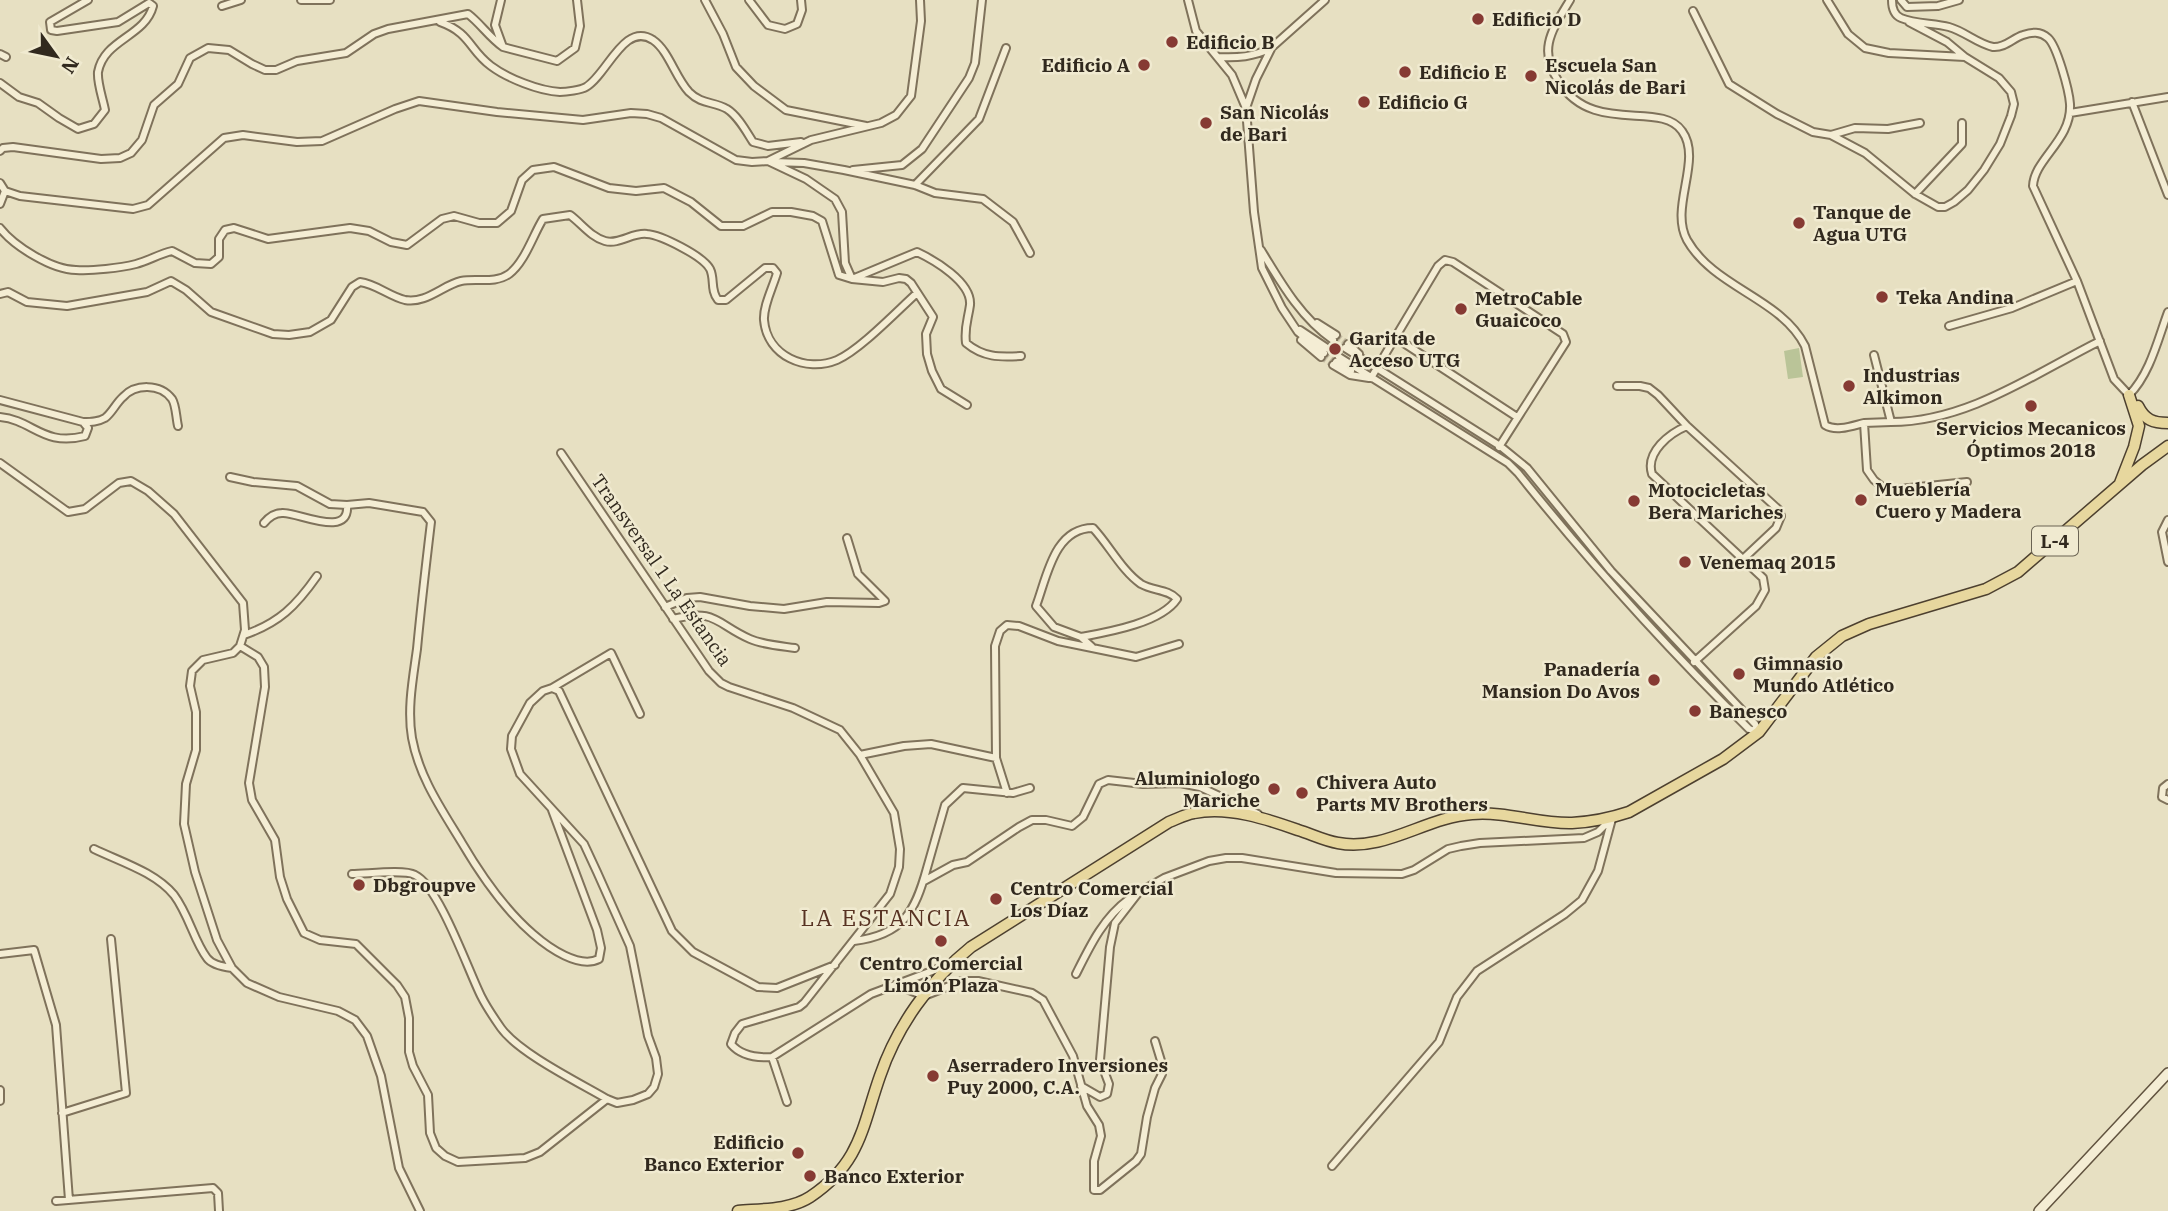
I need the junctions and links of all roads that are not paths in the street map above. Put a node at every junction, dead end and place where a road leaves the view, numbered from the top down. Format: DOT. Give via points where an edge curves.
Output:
graph roads {
  1 [pos="88,0"];
  2 [pos="241,0"];
  3 [pos="301,0"];
  4 [pos="330,0"];
  5 [pos="501,0"];
  6 [pos="577,0"];
  7 [pos="705,0"];
  8 [pos="749,0"];
  9 [pos="801,0"];
  10 [pos="920,0"];
  11 [pos="982,0"];
  12 [pos="1188,0"];
  13 [pos="1325,0"];
  14 [pos="1570,0"];
  15 [pos="1827,0"];
  16 [pos="1892,0"];
  17 [pos="1901,0"];
  18 [pos="1959,0"];
  19 [pos="222,6"];
  20 [pos="1693,11"];
  21 [pos="1901,18"];
  22 [pos="438,21"];
  23 [pos="503,47"];
  24 [pos="1006,48"];
  25 [pos="1272,48"];
  26 [pos="1218,57"];
  27 [pos="1965,57"];
  28 [pos="0,83"];
  29 [pos="2168,97"];
  30 [pos="2132,102"];
  31 [pos="1246,108"];
  32 [pos="2070,113"];
  33 [pos="1920,123"];
  34 [pos="1962,123"];
  35 [pos="869,126"];
  36 [pos="1831,135"];
  37 [pos="811,140"];
  38 [pos="0,151"];
  39 [pos="768,161"];
  40 [pos="844,170"];
  41 [pos="0,183"];
  42 [pos="915,185"];
  43 [pos="5,191"];
  44 [pos="1915,194"];
  45 [pos="2168,195"];
  46 [pos="0,204"];
  47 [pos="0,228"];
  48 [pos="1260,249"];
  49 [pos="1030,253"];
  50 [pos="852,279"];
  51 [pos="2077,281"];
  52 [pos="917,293"];
  53 [pos="0,294"];
  54 [pos="2168,312"];
  55 [pos="1950,326"];
  56 [pos="1334,337"];
  57 [pos="1396,338"];
  58 [pos="2099,341"];
  59 [pos="1346,346"];
  60 [pos="1324,353"];
  61 [pos="1874,355"];
  62 [pos="1021,356"];
  63 [pos="1376,370"];
  64 [pos="1371,378"];
  65 [pos="1617,386"];
  66 [pos="2129,395"];
  67 [pos="0,400"];
  68 [pos="967,405"];
  69 [pos="0,417"];
  70 [pos="1517,417"];
  71 [pos="83,422"];
  72 [pos="1891,422"];
  73 [pos="2168,423"];
  74 [pos="1864,424"];
  75 [pos="178,426"];
  76 [pos="1687,426"];
  77 [pos="1500,446"];
  78 [pos="2168,446"];
  79 [pos="561,453"];
  80 [pos="1495,454"];
  81 [pos="0,463"];
  82 [pos="230,477"];
  83 [pos="1967,482"];
  84 [pos="2119,484"];
  85 [pos="347,505"];
  86 [pos="2168,520"];
  87 [pos="264,523"];
  88 [pos="847,538"];
  89 [pos="1742,560"];
  90 [pos="2168,562"];
  91 [pos="317,576"];
  92 [pos="665,607"];
  93 [pos="673,619"];
  94 [pos="244,635"];
  95 [pos="1081,637"];
  96 [pos="1179,644"];
  97 [pos="240,646"];
  98 [pos="1092,647"];
  99 [pos="795,648"];
  100 [pos="1696,661"];
  101 [pos="1688,668"];
  102 [pos="552,688"];
  103 [pos="640,713"];
  104 [pos="1759,732"];
  105 [pos="860,755"];
  106 [pos="996,758"];
  107 [pos="2168,784"];
  108 [pos="1030,788"];
  109 [pos="1007,793"];
  110 [pos="2168,800"];
  111 [pos="552,808"];
  112 [pos="1613,817"];
  113 [pos="1269,820"];
  114 [pos="94,849"];
  115 [pos="352,874"];
  116 [pos="924,881"];
  117 [pos="1139,892"];
  118 [pos="111,939"];
  119 [pos="854,941"];
  120 [pos="0,954"];
  121 [pos="835,965"];
  122 [pos="947,965"];
  123 [pos="232,968"];
  124 [pos="1076,974"];
  125 [pos="897,985"];
  126 [pos="924,996"];
  127 [pos="1156,1041"];
  128 [pos="772,1057"];
  129 [pos="2168,1073"];
  130 [pos="1081,1086"];
  131 [pos="0,1090"];
  132 [pos="607,1099"];
  133 [pos="0,1101"];
  134 [pos="787,1102"];
  135 [pos="62,1113"];
  136 [pos="1332,1166"];
  137 [pos="69,1200"];
  138 [pos="56,1201"];
  139 [pos="219,1211"];
  140 [pos="420,1211"];
  141 [pos="738,1211"];
  142 [pos="2039,1211"];
  1 -- 28 [label="street" via="50,22 51,30 118,22 149,3 153,6 150,19 106,53 98,73 105,110 94,124 78,129"];
  2 -- 19 [label="street"];
  3 -- 4 [label="street"];
  5 -- 23 [label="street" via="495,25"];
  6 -- 23 [label="street" via="580,26 575,48 557,61"];
  7 -- 35 [label="street" via="736,67 754,86 786,110"];
  8 -- 9 [label="street" via="768,25 785,29 797,24"];
  10 -- 35 [label="street" via="911,96 896,115"];
  11 -- 40 [label="street" via="969,78 922,149 902,165"];
  12 -- 26 [label="street" via="1196,31"];
  13 -- 25 [label="street"];
  14 -- 74 [label="street" via="1550,36 1547,53 1552,73 1563,89 1580,104 1612,115 1656,117 1683,131 1688,160 1681,217 1689,244 1709,267 1799,334 1825,425 1838,429"];
  15 -- 27 [label="street" via="1848,34 1865,48"];
  16 -- 21 [label="street"];
  17 -- 18 [label="street" via="1916,9"];
  20 -- 36 [label="street" via="1729,84 1813,132"];
  21 -- 27 [label="street"];
  21 -- 32 [label="street" via="1950,27 1995,47 2026,34 2047,36 2067,89"];
  22 -- 23 [label="street" via="468,14"];
  22 -- 37 [label="street" via="454,27 489,65 519,82 560,92 586,87 626,40 649,37 688,91 702,102 727,109 753,142 768,146"];
  22 -- 38 [label="street" via="388,29 346,53 297,61 276,70 265,70 229,50 208,48 190,58 178,84 155,105 142,140 120,158 13,147"];
  24 -- 42 [label="street" via="979,119"];
  25 -- 26 [label="street" via="1239,58"];
  25 -- 31 [label="street"];
  26 -- 31 [label="street" via="1232,75"];
  27 -- 44 [label="street" via="1999,78 2011,92 2011,116 1984,170 1954,202 1938,207"];
  29 -- 30 [label="street"];
  30 -- 32 [label="street"];
  30 -- 45 [label="street"];
  31 -- 48 [label="street"];
  32 -- 51 [label="street" via="2033,186"];
  33 -- 36 [label="street" via="1888,129 1854,128"];
  34 -- 44 [label="street" via="1962,144"];
  35 -- 37 [label="street"];
  36 -- 44 [label="street" via="1866,153"];
  37 -- 39 [label="street"];
  39 -- 40 [label="street"];
  39 -- 43 [label="street" via="736,160 647,114 583,120 419,101 322,141 243,135 225,138 148,205 132,209"];
  39 -- 50 [label="street" via="835,199 842,212 845,263"];
  40 -- 42 [label="street"];
  41 -- 43 [label="street"];
  42 -- 49 [label="street" via="935,193 983,199 1013,222"];
  43 -- 46 [label="street"];
  47 -- 50 [label="street" via="9,240 74,271 138,264 172,251 195,263 211,264 219,257 219,239 225,230 234,228 268,239 350,228 407,245 442,219 454,216 497,223 511,211 522,180 533,170 554,167 609,188 664,188 721,226 743,226 772,212 813,216 822,221 839,275"];
  48 -- 56 [label="street" via="1314,325"];
  48 -- 60 [label="street" via="1262,268 1282,308 1300,334"];
  50 -- 52 [label="street" via="906,279"];
  50 -- 62 [label="street" via="917,252 938,262 966,288 970,302 966,343 993,358"];
  51 -- 55 [label="street" via="2012,309"];
  51 -- 58 [label="street"];
  52 -- 53 [label="street" via="870,337 837,360 807,366 787,358 769,340 764,318 777,273 773,268 765,268 726,300 718,300 710,269 676,244 646,233 609,243 594,238 570,215 543,219 519,264 501,279 460,281 431,296 407,301 360,282 331,320 310,332 289,335 273,334 211,312 171,281 148,292 67,306"];
  52 -- 68 [label="street" via="933,317 926,334 932,371 941,389"];
  54 -- 66 [label="street" via="2147,367"];
  57 -- 63 [label="street"];
  57 -- 70 [label="street"];
  57 -- 70 [label="street" via="1438,266 1445,260 1453,262 1563,334 1562,351"];
  58 -- 66 [label="street" via="2114,379"];
  58 -- 72 [label="street" via="1977,404 1942,416"];
  59 -- 63 [label="street"];
  61 -- 72 [label="street"];
  63 -- 64 [label="street"];
  63 -- 77 [label="street"];
  64 -- 64 [label="street" via="1350,375 1336,361 1350,371"];
  64 -- 80 [label="street"];
  65 -- 76 [label="street" via="1649,388"];
  66 -- 73 [label="main road" via="2146,418"];
  66 -- 84 [label="main road" via="2139,426"];
  67 -- 71 [label="street"];
  69 -- 71 [label="street" via="45,437 75,439 85,436 88,428"];
  70 -- 77 [label="street"];
  71 -- 75 [label="street" via="107,416 134,387 144,386 165,392 174,401"];
  72 -- 74 [label="street"];
  74 -- 83 [label="street" via="1867,470 1885,489"];
  76 -- 89 [label="street" via="1657,450 1651,460 1652,474"];
  76 -- 89 [label="street" via="1779,510 1776,528"];
  77 -- 80 [label="street"];
  77 -- 100 [label="street" via="1527,468 1611,571"];
  78 -- 84 [label="main road, L-4"];
  79 -- 92 [label="street, Transversal 1 La Estancia"];
  80 -- 101 [label="street" via="1518,473 1574,543"];
  81 -- 94 [label="street" via="68,512 85,509 119,483 131,481 148,491 174,514 243,603"];
  82 -- 85 [label="street" via="297,486 330,504"];
  84 -- 104 [label="main road, L-4" via="2002,582 1870,624 1833,641 1806,668"];
  85 -- 87 [label="street" via="348,512 337,521 320,523 285,512"];
  85 -- 111 [label="street" via="369,503 423,512 431,522 410,704 419,766 481,876 517,920 543,943 592,963 599,959 601,948 597,930"];
  86 -- 90 [label="street" via="2162,533"];
  88 -- 92 [label="street" via="858,574 885,601 827,602 784,609 701,597"];
  89 -- 100 [label="street" via="1763,578 1762,598"];
  91 -- 94 [label="street" via="282,617"];
  92 -- 93 [label="street, Transversal 1 La Estancia"];
  93 -- 99 [label="street" via="705,615 751,639"];
  93 -- 105 [label="street, Transversal 1 La Estancia" via="721,683 822,720 840,730"];
  94 -- 97 [label="street"];
  95 -- 95 [label="street" via="1054,627 1036,606 1054,555 1080,528 1093,528 1142,585 1177,599 1150,619"];
  95 -- 98 [label="street"];
  96 -- 98 [label="street" via="1136,657"];
  97 -- 123 [label="street" via="233,653 202,660 192,671 196,750 186,784 184,824 217,940"];
  97 -- 132 [label="street" via="258,657 264,667 265,687 249,783 252,800 275,840 287,899 304,933 320,940 356,944 405,997 409,1052 428,1095 430,1133 436,1148 458,1162 525,1158 540,1152"];
  98 -- 106 [label="street" via="1058,641 1019,626 1007,625 1000,631 995,646"];
  100 -- 101 [label="street"];
  100 -- 104 [label="street"];
  101 -- 104 [label="street" via="1749,729"];
  102 -- 103 [label="street" via="611,653"];
  102 -- 111 [label="street" via="530,703 512,736 510,750 520,774"];
  102 -- 121 [label="street" via="559,691 672,931 693,952 758,987 777,988"];
  104 -- 112 [label="main road, L-4" via="1646,804"];
  105 -- 106 [label="street" via="931,744"];
  105 -- 119 [label="street, Transversal 1 La Estancia" via="894,813 900,849 890,894"];
  106 -- 109 [label="street"];
  107 -- 110 [label="street" via="2162,792"];
  108 -- 109 [label="street"];
  109 -- 116 [label="street" via="963,788 950,798"];
  111 -- 132 [label="street" via="584,844 630,946 656,1058 658,1074 648,1094 617,1103"];
  112 -- 113 [label="main road, L-4" via="1571,823 1471,814 1382,842 1359,844 1338,843"];
  112 -- 117 [label="street" via="1584,838 1448,849 1402,874 1336,873 1226,858 1164,878"];
  112 -- 136 [label="street" via="1598,871 1582,900 1477,971 1457,997 1439,1042"];
  113 -- 116 [label="street" via="1200,787 1108,780 1099,784 1083,817 1072,826 1032,820 967,862"];
  113 -- 122 [label="main road, L-4" via="1219,811 1169,821"];
  114 -- 123 [label="street" via="162,884 184,910 208,959"];
  115 -- 132 [label="street" via="406,872 418,876 456,937 481,996 502,1030 537,1058"];
  116 -- 119 [label="street" via="915,905 899,925 875,939"];
  117 -- 124 [label="street" via="1103,925"];
  117 -- 130 [label="street" via="1115,923 1110,947 1100,1060 1110,1084 1107,1094 1100,1097"];
  118 -- 135 [label="street" via="126,1093"];
  119 -- 121 [label="street, Transversal 1 La Estancia"];
  120 -- 135 [label="street" via="34,950 56,1025"];
  121 -- 128 [label="street, Transversal 1 La Estancia" via="799,1007 742,1024 735,1033 731,1044 735,1049 759,1058"];
  122 -- 125 [label="street"];
  122 -- 126 [label="main road, L-4"];
  123 -- 140 [label="street" via="247,983 279,997 338,1011 355,1020 367,1036 381,1076 399,1168"];
  125 -- 126 [label="street"];
  125 -- 128 [label="street" via="871,994"];
  126 -- 130 [label="street" via="962,981 1032,993 1043,1000 1073,1055"];
  126 -- 141 [label="main road, L-4" via="908,1016 880,1074 854,1153 838,1172 810,1197 792,1205"];
  127 -- 130 [label="street" via="1162,1073 1147,1116 1141,1154 1100,1190 1094,1190 1094,1161 1101,1136"];
  128 -- 134 [label="street"];
  129 -- 142 [label="main road"];
  131 -- 133 [label="street"];
  135 -- 137 [label="street"];
  137 -- 138 [label="street"];
  137 -- 139 [label="street" via="213,1188 218,1193"];
}
